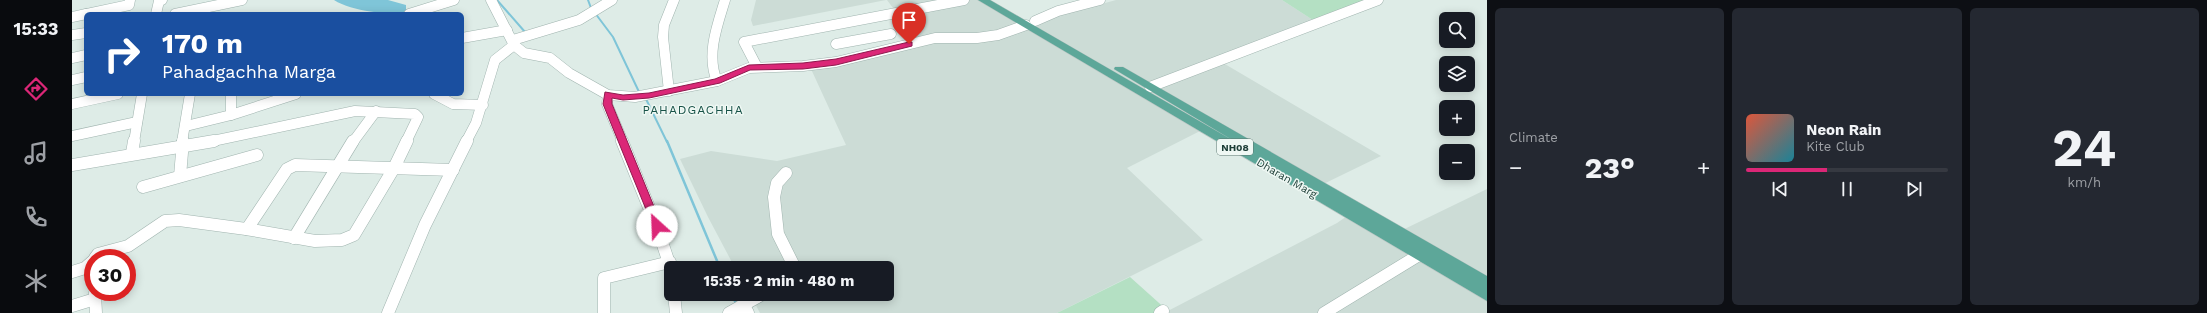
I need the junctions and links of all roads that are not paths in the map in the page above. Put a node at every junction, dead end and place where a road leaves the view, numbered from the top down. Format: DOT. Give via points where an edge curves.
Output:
graph roads {
  1 [pos="130,0"];
  2 [pos="162,0"];
  3 [pos="242,0"];
  4 [pos="454,0"];
  5 [pos="491,0"];
  6 [pos="612,0"];
  7 [pos="674,0"];
  8 [pos="725,0"];
  9 [pos="964,0"];
  10 [pos="983,0"];
  11 [pos="998,0"];
  12 [pos="1100,0"];
  13 [pos="1378,0"];
  14 [pos="98,12"];
  15 [pos="156,12"];
  16 [pos="185,12"];
  17 [pos="416,12"];
  18 [pos="84,15"];
  19 [pos="72,17"];
  20 [pos="1031,23"];
  21 [pos="507,30"];
  22 [pos="84,32"];
  23 [pos="72,35"];
  24 [pos="464,38"];
  25 [pos="513,43"];
  26 [pos="900,47"];
  27 [pos="84,55"];
  28 [pos="72,58"];
  29 [pos="844,60"];
  30 [pos="757,67"];
  31 [pos="84,77"];
  32 [pos="72,80"];
  33 [pos="717,81"];
  34 [pos="1150,87"];
  35 [pos="669,91"];
  36 [pos="608,94"];
  37 [pos="109,96"];
  38 [pos="142,96"];
  39 [pos="190,96"];
  40 [pos="231,96"];
  41 [pos="290,96"];
  42 [pos="438,96"];
  43 [pos="72,104"];
  44 [pos="483,105"];
  45 [pos="376,111"];
  46 [pos="231,115"];
  47 [pos="137,122"];
  48 [pos="186,126"];
  49 [pos="72,136"];
  50 [pos="182,145"];
  51 [pos="132,153"];
  52 [pos="257,155"];
  53 [pos="72,165"];
  54 [pos="338,167"];
  55 [pos="394,168"];
  56 [pos="453,170"];
  57 [pos="786,173"];
  58 [pos="180,176"];
  59 [pos="143,187"];
  60 [pos="247,229"];
  61 [pos="294,238"];
  62 [pos="117,249"];
  63 [pos="1419,255"];
  64 [pos="669,261"];
  65 [pos="792,261"];
  66 [pos="664,266"];
  67 [pos="84,268"];
  68 [pos="72,272"];
  69 [pos="1487,283"];
  70 [pos="1487,295"];
  71 [pos="84,300"];
  72 [pos="95,301"];
  73 [pos="675,301"];
  74 [pos="753,301"];
  75 [pos="72,306"];
  76 [pos="738,310"];
  77 [pos="96,313"];
  78 [pos="388,313"];
  79 [pos="604,313"];
  80 [pos="676,313"];
  81 [pos="1324,313"];
  1 -- 14 [label="street" via="129,6"];
  2 -- 15 [label="street" via="159,1"];
  3 -- 16 [label="street"];
  4 -- 17 [label="street"];
  5 -- 21 [label="street"];
  6 -- 25 [label="street" via="579,20"];
  7 -- 35 [label="street" via="664,25 663,37"];
  8 -- 33 [label="street" via="715,35 713,64"];
  9 -- 30 [label="street" via="744,42"];
  10 -- 20 [label="main road, Dharan Marg / NH08"];
  11 -- 20 [label="main road, Dharan Marg / NH08"];
  12 -- 20 [label="street" via="1058,11"];
  13 -- 34 [label="street"];
  18 -- 19 [label="street"];
  20 -- 26 [label="street" via="998,35 935,38"];
  20 -- 34 [label="main road, Dharan Marg / NH08"];
  20 -- 63 [label="main road, Dharan Marg / NH08"];
  21 -- 24 [label="street"];
  21 -- 25 [label="street"];
  22 -- 23 [label="street"];
  25 -- 36 [label="street" via="524,53 550,58 569,73"];
  25 -- 44 [label="street" via="495,60"];
  26 -- 29 [label="street"];
  26 -- 29 [label="street" via="889,31 834,41"];
  27 -- 28 [label="street"];
  29 -- 30 [label="street" via="803,66"];
  30 -- 33 [label="street"];
  31 -- 32 [label="street"];
  33 -- 35 [label="street"];
  34 -- 69 [label="main road, Dharan Marg / NH08"];
  35 -- 36 [label="street" via="635,97"];
  36 -- 64 [label="street" via="607,104"];
  37 -- 43 [label="street"];
  38 -- 47 [label="street"];
  39 -- 48 [label="street"];
  40 -- 46 [label="street"];
  41 -- 46 [label="street"];
  42 -- 44 [label="street" via="453,104"];
  44 -- 56 [label="street"];
  45 -- 50 [label="street" via="355,111 215,142"];
  45 -- 54 [label="street"];
  45 -- 55 [label="street" via="415,114 418,117"];
  46 -- 48 [label="street"];
  47 -- 49 [label="street"];
  47 -- 51 [label="street"];
  48 -- 50 [label="street"];
  50 -- 51 [label="street"];
  50 -- 58 [label="street"];
  51 -- 53 [label="street"];
  52 -- 58 [label="street"];
  54 -- 55 [label="street"];
  54 -- 60 [label="street" via="295,165 287,169"];
  54 -- 61 [label="street"];
  55 -- 56 [label="street"];
  55 -- 61 [label="street" via="354,235 336,241"];
  56 -- 78 [label="street" via="422,232"];
  57 -- 65 [label="street" via="780,178 772,196 778,236"];
  58 -- 59 [label="street"];
  60 -- 61 [label="street"];
  60 -- 62 [label="street" via="201,225 179,220 165,221 128,246"];
  63 -- 70 [label="main road, Dharan Marg / NH08"];
  63 -- 81 [label="street"];
  66 -- 79 [label="street" via="604,278"];
  67 -- 68 [label="street"];
  71 -- 75 [label="street"];
  72 -- 77 [label="street"];
  73 -- 80 [label="street"];
  74 -- 76 [label="street"];
}
